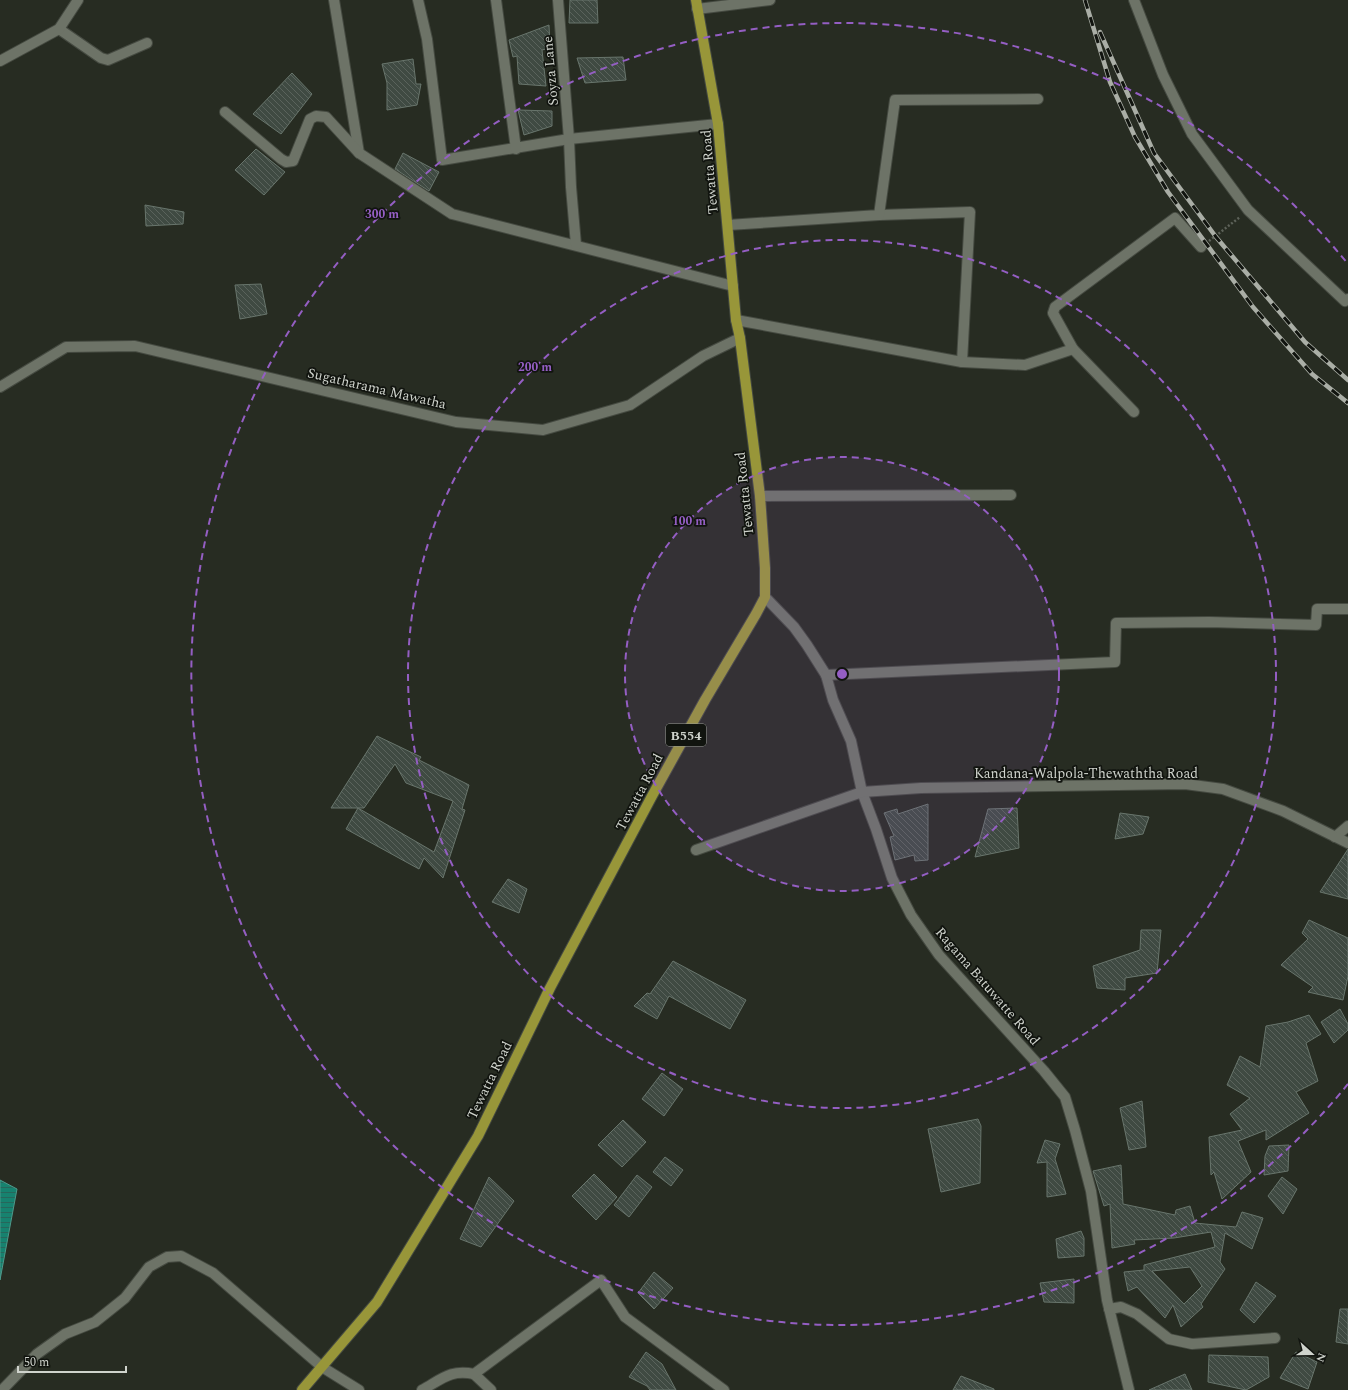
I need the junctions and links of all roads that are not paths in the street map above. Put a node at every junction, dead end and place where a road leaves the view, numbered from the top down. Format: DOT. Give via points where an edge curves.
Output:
graph roads {
  1 [pos="78,0"];
  2 [pos="334,0"];
  3 [pos="418,0"];
  4 [pos="496,0"];
  5 [pos="558,0"];
  6 [pos="770,0"];
  7 [pos="1134,0"];
  8 [pos="696,4"];
  9 [pos="59,29"];
  10 [pos="147,43"];
  11 [pos="0,61"];
  12 [pos="1038,99"];
  13 [pos="225,112"];
  14 [pos="718,124"];
  15 [pos="569,139"];
  16 [pos="516,149"];
  17 [pos="359,153"];
  18 [pos="879,215"];
  19 [pos="728,225"];
  20 [pos="576,246"];
  21 [pos="1201,247"];
  22 [pos="733,286"];
  23 [pos="1347,301"];
  24 [pos="736,320"];
  25 [pos="740,338"];
  26 [pos="1073,349"];
  27 [pos="962,362"];
  28 [pos="0,387"];
  29 [pos="1134,412"];
  30 [pos="1011,495"];
  31 [pos="760,496"];
  32 [pos="765,597"];
  33 [pos="1348,609"];
  34 [pos="826,675"];
  35 [pos="862,792"];
  36 [pos="1348,826"];
  37 [pos="1335,837"];
  38 [pos="1348,843"];
  39 [pos="696,850"];
  40 [pos="1109,1309"];
  41 [pos="1275,1338"];
  42 [pos="322,1367"];
  43 [pos="474,1374"];
  44 [pos="2,1390"];
  45 [pos="302,1390"];
  46 [pos="359,1390"];
  47 [pos="422,1390"];
  48 [pos="491,1390"];
  49 [pos="724,1390"];
  50 [pos="1129,1390"];
  1 -- 9 [label="street"];
  2 -- 17 [label="street"];
  3 -- 16 [label="street" via="427,39 442,160"];
  4 -- 16 [label="street"];
  5 -- 15 [label="street, Soyza Lane"];
  6 -- 8 [label="street"];
  7 -- 23 [label="street" via="1163,75 1192,134 1248,210"];
  8 -- 14 [label="main road, Tewatta Road / B554"];
  9 -- 10 [label="street" via="108,60"];
  9 -- 11 [label="street"];
  12 -- 18 [label="street" via="895,100"];
  13 -- 17 [label="street" via="286,162 293,161 310,119 316,116 326,117"];
  14 -- 15 [label="street"];
  14 -- 19 [label="main road, Tewatta Road / B554"];
  15 -- 16 [label="street"];
  15 -- 20 [label="street, Soyza Lane"];
  17 -- 20 [label="street" via="452,214"];
  18 -- 19 [label="street"];
  18 -- 27 [label="street" via="970,212"];
  19 -- 22 [label="main road, Tewatta Road / B554"];
  20 -- 22 [label="street"];
  21 -- 26 [label="street" via="1175,218 1055,307 1053,313"];
  22 -- 24 [label="main road, Tewatta Road / B554"];
  24 -- 25 [label="main road, Tewatta Road / B554"];
  24 -- 27 [label="street"];
  25 -- 28 [label="street, Sugatharama Mawatha" via="703,356 630,405 544,430 456,422 135,346 66,346"];
  25 -- 31 [label="main road, Tewatta Road / B554"];
  26 -- 27 [label="street" via="1025,365"];
  26 -- 29 [label="street"];
  30 -- 31 [label="street"];
  31 -- 32 [label="main road, Tewatta Road / B554"];
  32 -- 34 [label="street, Ragama Batuwatte Road" via="794,627"];
  32 -- 42 [label="main road, Tewatta Road / B554" via="705,700 550,988 478,1136 377,1302"];
  33 -- 34 [label="street" via="1317,609 1316,625 1116,623 1115,662"];
  34 -- 35 [label="street, Ragama Batuwatte Road" via="833,700 852,741"];
  35 -- 37 [label="street, Kandana-Walpola-Thewaththa Road" via="921,788 1185,784 1223,789 1283,811"];
  35 -- 39 [label="street, Kandana-Walpola-Thewaththa Road"];
  35 -- 40 [label="street, Ragama Batuwatte Road" via="892,878 911,915 939,955 1065,1097 1092,1191"];
  36 -- 37 [label="street"];
  37 -- 38 [label="street, Kandana-Walpola-Thewaththa Road"];
  40 -- 41 [label="street" via="1121,1307 1137,1314 1169,1339 1192,1344"];
  40 -- 50 [label="street, Ragama Batuwatte Road"];
  42 -- 44 [label="street" via="213,1273 181,1256 167,1257 149,1267 125,1298 95,1322 65,1334 36,1354"];
  42 -- 45 [label="main road, Tewatta Road / B554"];
  42 -- 46 [label="street"];
  43 -- 47 [label="street" via="450,1374"];
  43 -- 48 [label="street"];
  43 -- 49 [label="street" via="601,1280 625,1317"];
}
